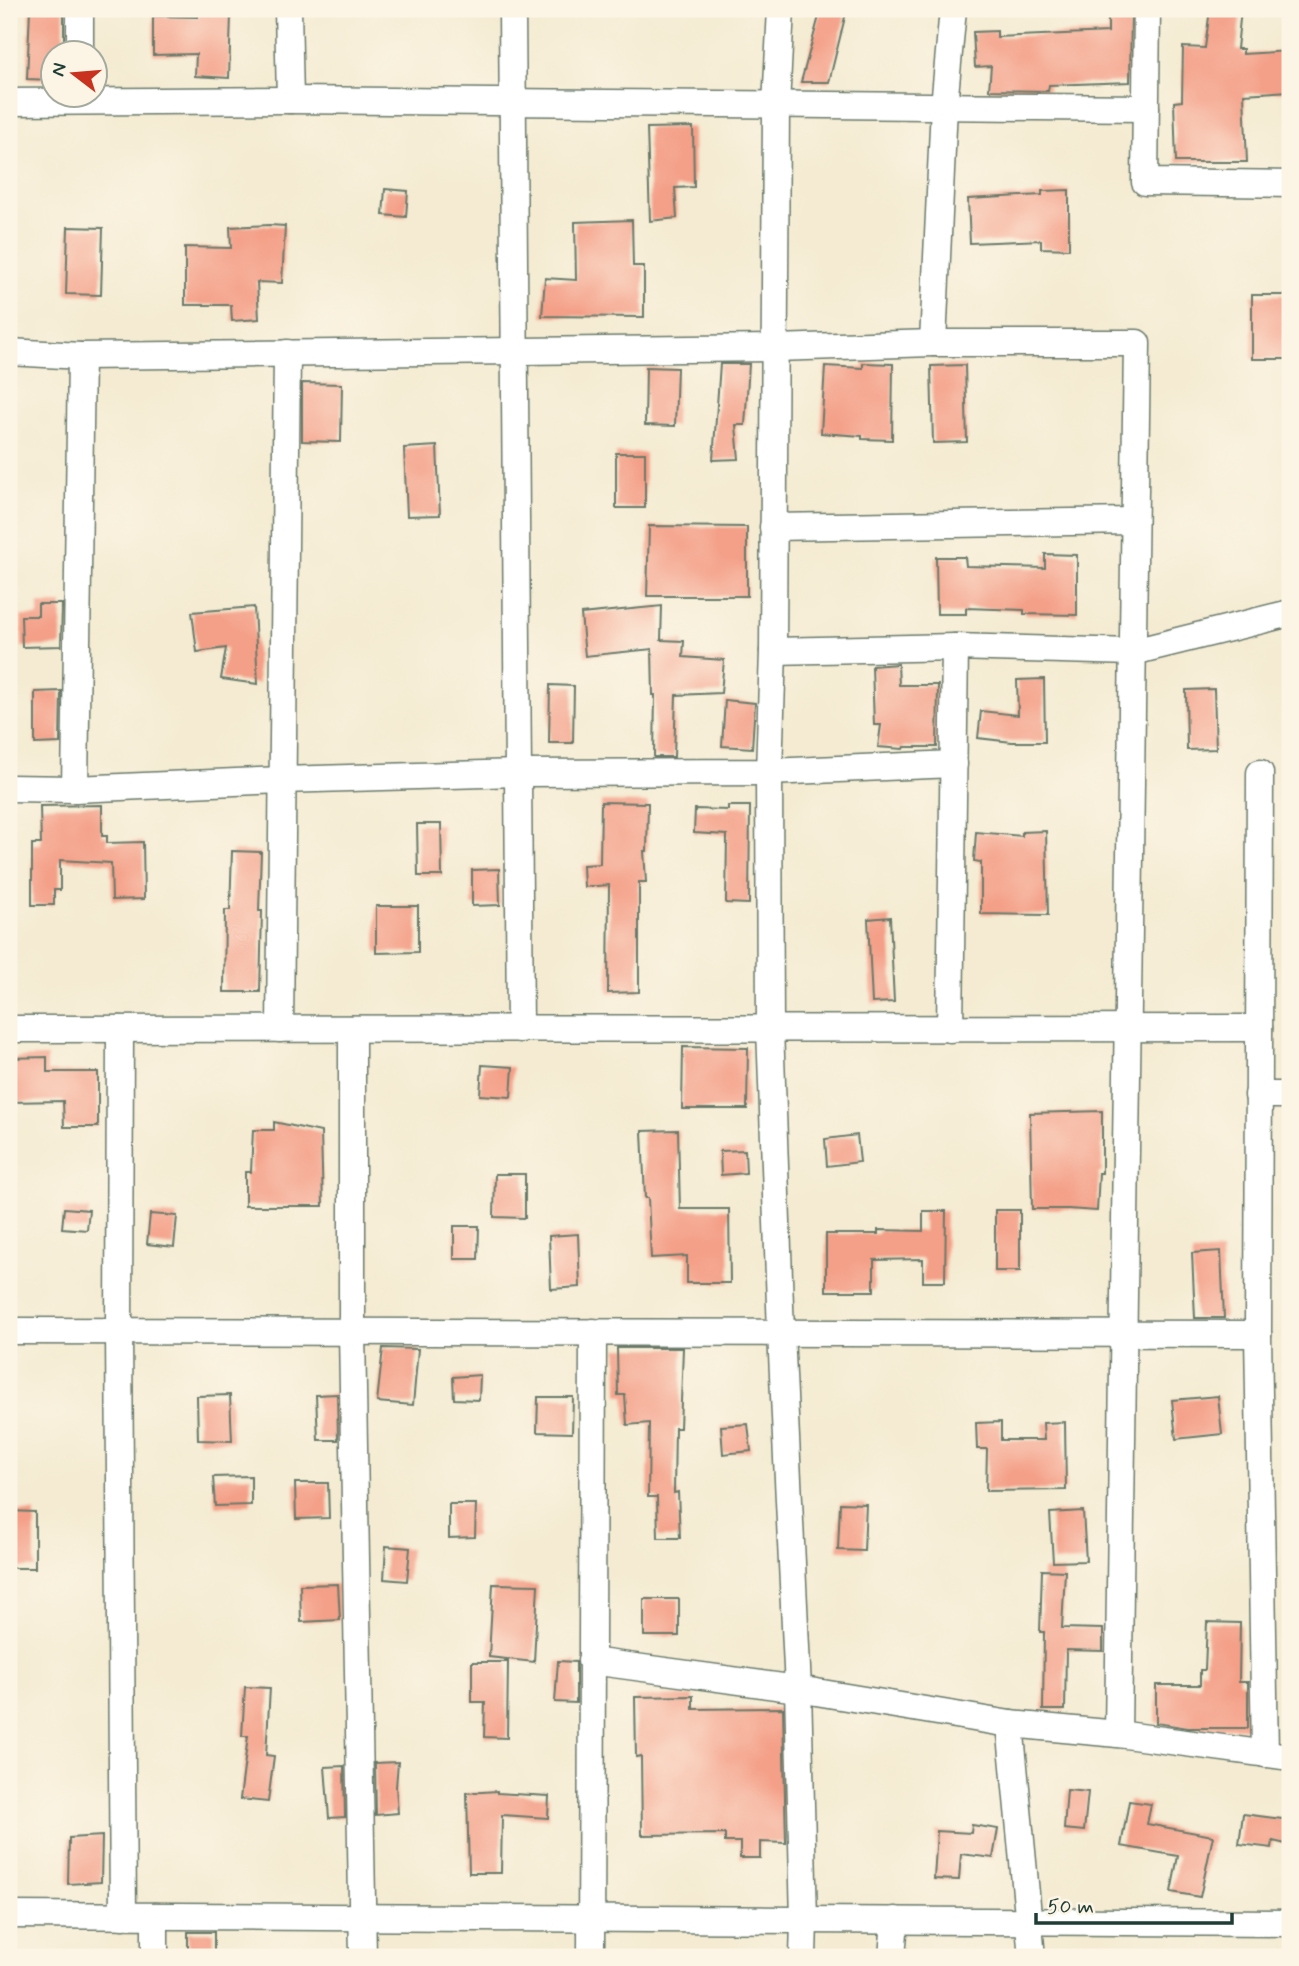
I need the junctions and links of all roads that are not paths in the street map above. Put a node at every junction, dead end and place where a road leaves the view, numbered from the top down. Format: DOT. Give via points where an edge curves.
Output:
graph roads {
  1 [pos="80,9"];
  2 [pos="288,9"];
  3 [pos="512,9"];
  4 [pos="781,9"];
  5 [pos="953,9"];
  6 [pos="1147,9"];
  7 [pos="80,38"];
  8 [pos="108,98"];
  9 [pos="38,100"];
  10 [pos="290,100"];
  11 [pos="9,102"];
  12 [pos="513,102"];
  13 [pos="776,105"];
  14 [pos="944,106"];
  15 [pos="1146,108"];
  16 [pos="1290,184"];
  17 [pos="933,343"];
  18 [pos="775,348"];
  19 [pos="515,349"];
  20 [pos="9,352"];
  21 [pos="286,353"];
  22 [pos="81,356"];
  23 [pos="1134,521"];
  24 [pos="774,527"];
  25 [pos="1290,613"];
  26 [pos="955,647"];
  27 [pos="773,651"];
  28 [pos="1133,652"];
  29 [pos="954,764"];
  30 [pos="769,772"];
  31 [pos="518,773"];
  32 [pos="1260,773"];
  33 [pos="282,780"];
  34 [pos="9,788"];
  35 [pos="75,789"];
  36 [pos="770,1028"];
  37 [pos="950,1028"];
  38 [pos="1127,1028"];
  39 [pos="1259,1028"];
  40 [pos="9,1029"];
  41 [pos="120,1029"];
  42 [pos="280,1029"];
  43 [pos="352,1029"];
  44 [pos="520,1029"];
  45 [pos="1258,1095"];
  46 [pos="1290,1095"];
  47 [pos="9,1331"];
  48 [pos="119,1331"];
  49 [pos="352,1332"];
  50 [pos="593,1332"];
  51 [pos="781,1333"];
  52 [pos="1123,1334"];
  53 [pos="1258,1334"];
  54 [pos="591,1661"];
  55 [pos="798,1689"];
  56 [pos="1010,1724"];
  57 [pos="1118,1734"];
  58 [pos="1278,1755"];
  59 [pos="9,1915"];
  60 [pos="122,1916"];
  61 [pos="155,1916"];
  62 [pos="362,1917"];
  63 [pos="591,1919"];
  64 [pos="804,1920"];
  65 [pos="895,1920"];
  66 [pos="1029,1921"];
  67 [pos="1290,1923"];
  68 [pos="155,1957"];
  69 [pos="363,1957"];
  70 [pos="591,1957"];
  71 [pos="803,1957"];
  72 [pos="892,1957"];
  73 [pos="1032,1957"];
  1 -- 7 [label="street"];
  2 -- 10 [label="street"];
  3 -- 12 [label="street"];
  4 -- 13 [label="street"];
  5 -- 14 [label="street"];
  6 -- 15 [label="street"];
  8 -- 10 [label="street"];
  9 -- 11 [label="street"];
  10 -- 12 [label="street"];
  12 -- 13 [label="street"];
  12 -- 19 [label="street"];
  13 -- 14 [label="street"];
  13 -- 18 [label="street"];
  14 -- 15 [label="street"];
  14 -- 17 [label="street"];
  15 -- 16 [label="street" via="1145,182"];
  17 -- 18 [label="street"];
  17 -- 23 [label="street" via="1137,343"];
  18 -- 19 [label="street"];
  18 -- 24 [label="street"];
  19 -- 21 [label="street"];
  19 -- 31 [label="street"];
  20 -- 22 [label="street"];
  21 -- 22 [label="street"];
  21 -- 33 [label="street"];
  22 -- 35 [label="street"];
  23 -- 24 [label="street"];
  23 -- 28 [label="street"];
  24 -- 27 [label="street"];
  25 -- 28 [label="street"];
  26 -- 27 [label="street"];
  26 -- 28 [label="street"];
  26 -- 29 [label="street"];
  27 -- 30 [label="street"];
  28 -- 38 [label="street"];
  29 -- 30 [label="street"];
  29 -- 37 [label="street"];
  30 -- 31 [label="street"];
  30 -- 36 [label="street"];
  31 -- 33 [label="street"];
  31 -- 44 [label="street"];
  32 -- 39 [label="street"];
  33 -- 35 [label="street"];
  33 -- 42 [label="street"];
  34 -- 35 [label="street"];
  36 -- 37 [label="street"];
  36 -- 44 [label="street"];
  36 -- 51 [label="street"];
  37 -- 38 [label="street"];
  38 -- 39 [label="street"];
  38 -- 52 [label="street"];
  39 -- 45 [label="street"];
  40 -- 41 [label="street"];
  41 -- 42 [label="street"];
  41 -- 48 [label="street"];
  42 -- 43 [label="street"];
  43 -- 44 [label="street"];
  43 -- 49 [label="street"];
  45 -- 46 [label="street"];
  45 -- 53 [label="street"];
  47 -- 48 [label="street"];
  48 -- 49 [label="street"];
  48 -- 60 [label="street"];
  49 -- 50 [label="street"];
  49 -- 62 [label="street"];
  50 -- 51 [label="street"];
  50 -- 54 [label="street"];
  51 -- 52 [label="street"];
  51 -- 55 [label="street"];
  52 -- 53 [label="street"];
  52 -- 57 [label="street"];
  53 -- 58 [label="street"];
  54 -- 55 [label="street"];
  54 -- 63 [label="street"];
  55 -- 56 [label="street"];
  55 -- 64 [label="street"];
  56 -- 57 [label="street"];
  56 -- 66 [label="street"];
  57 -- 58 [label="street"];
  59 -- 60 [label="street"];
  60 -- 61 [label="street"];
  61 -- 62 [label="street"];
  61 -- 68 [label="street"];
  62 -- 63 [label="street"];
  62 -- 69 [label="street"];
  63 -- 64 [label="street"];
  63 -- 70 [label="street"];
  64 -- 65 [label="street"];
  64 -- 71 [label="street"];
  65 -- 66 [label="street"];
  65 -- 72 [label="street"];
  66 -- 67 [label="street"];
  66 -- 73 [label="street"];
}
